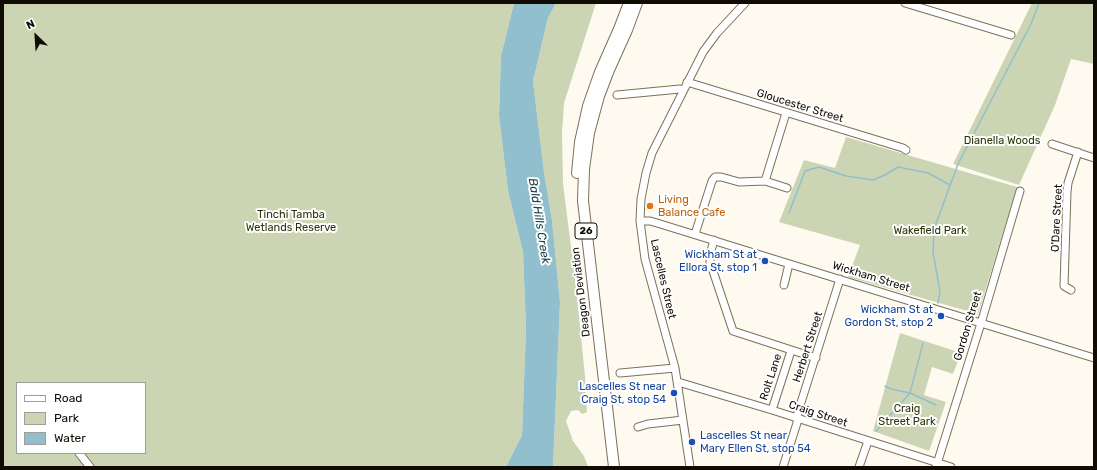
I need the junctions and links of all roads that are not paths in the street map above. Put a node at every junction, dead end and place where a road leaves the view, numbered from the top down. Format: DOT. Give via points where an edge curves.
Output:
graph roads {
  1 [pos="629,3"];
  2 [pos="637,3"];
  3 [pos="746,3"];
  4 [pos="905,3"];
  5 [pos="1011,36"];
  6 [pos="688,82"];
  7 [pos="683,91"];
  8 [pos="617,96"];
  9 [pos="786,113"];
  10 [pos="1052,144"];
  11 [pos="906,150"];
  12 [pos="1078,152"];
  13 [pos="1094,158"];
  14 [pos="765,181"];
  15 [pos="787,188"];
  16 [pos="1020,191"];
  17 [pos="640,222"];
  18 [pos="695,234"];
  19 [pos="714,240"];
  20 [pos="789,264"];
  21 [pos="840,279"];
  22 [pos="784,285"];
  23 [pos="1068,288"];
  24 [pos="981,323"];
  25 [pos="791,351"];
  26 [pos="816,358"];
  27 [pos="1094,358"];
  28 [pos="675,368"];
  29 [pos="620,374"];
  30 [pos="678,382"];
  31 [pos="772,410"];
  32 [pos="797,419"];
  33 [pos="683,420"];
  34 [pos="638,427"];
  35 [pos="868,441"];
  36 [pos="80,454"];
  37 [pos="937,465"];
  38 [pos="90,467"];
  39 [pos="607,467"];
  40 [pos="614,467"];
  41 [pos="690,467"];
  42 [pos="783,467"];
  43 [pos="860,467"];
  44 [pos="951,467"];
  1 -- 39 [label="highway, Deagon Deviation / 26" via="588,106 580,142 577,173 578,213"];
  2 -- 40 [label="highway, Deagon Deviation / 26" via="599,96 589,133 584,169 583,201"];
  3 -- 6 [label="street, Lascelles Street" via="706,46"];
  4 -- 5 [label="street"];
  6 -- 7 [label="street, Lascelles Street"];
  6 -- 9 [label="street, Gloucester Street"];
  7 -- 8 [label="street" via="680,89"];
  7 -- 17 [label="street, Lascelles Street" via="650,160 641,199"];
  9 -- 11 [label="street, Gloucester Street"];
  9 -- 14 [label="street"];
  10 -- 12 [label="street"];
  12 -- 13 [label="street"];
  12 -- 23 [label="street, O'Dare Street" via="1067,192"];
  14 -- 15 [label="street"];
  14 -- 18 [label="street" via="739,182 714,175"];
  16 -- 24 [label="street, Gordon Street"];
  17 -- 18 [label="street, Wickham Street" via="653,221"];
  17 -- 28 [label="street, Lascelles Street" via="646,265"];
  18 -- 19 [label="street, Wickham Street"];
  19 -- 20 [label="street, Wickham Street"];
  19 -- 25 [label="street" via="710,262 732,331"];
  20 -- 21 [label="street, Wickham Street"];
  20 -- 22 [label="street"];
  21 -- 24 [label="street, Wickham Street"];
  21 -- 26 [label="street, Herbert Street"];
  24 -- 27 [label="street, Wickham Street"];
  24 -- 37 [label="street, Gordon Street"];
  25 -- 26 [label="street"];
  25 -- 31 [label="street, Rolt Lane"];
  26 -- 32 [label="street, Herbert Street"];
  28 -- 29 [label="street"];
  28 -- 30 [label="street, Lascelles Street"];
  30 -- 31 [label="street, Craig Street"];
  30 -- 33 [label="street, Lascelles Street"];
  31 -- 32 [label="street, Craig Street"];
  32 -- 35 [label="street, Craig Street"];
  32 -- 42 [label="street, Herbert Street"];
  33 -- 34 [label="street"];
  33 -- 41 [label="street, Lascelles Street"];
  35 -- 37 [label="street, Craig Street"];
  35 -- 43 [label="street"];
  36 -- 38 [label="street"];
  37 -- 44 [label="street, Craig Street"];
}
